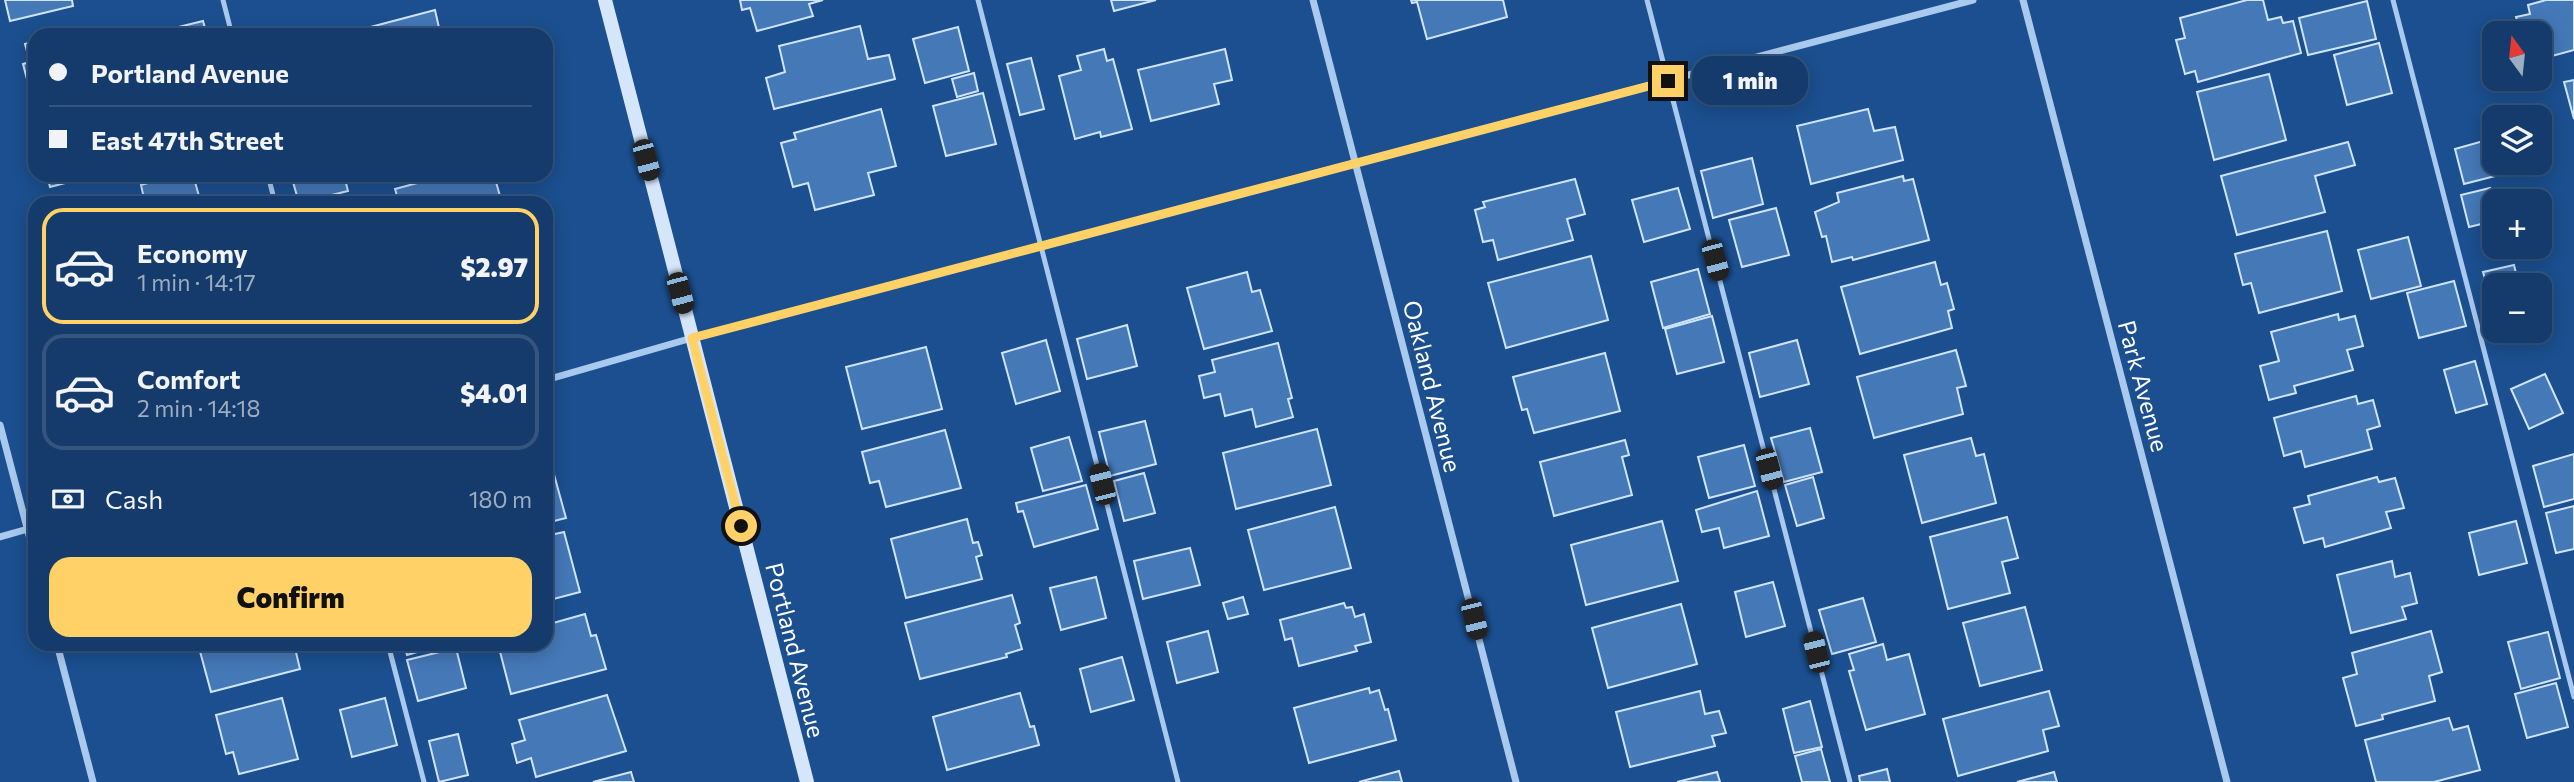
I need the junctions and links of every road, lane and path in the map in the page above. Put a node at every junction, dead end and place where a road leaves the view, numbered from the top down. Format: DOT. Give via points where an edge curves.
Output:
graph roads {
  1 [pos="223,0"];
  2 [pos="605,0"];
  3 [pos="978,0"];
  4 [pos="1313,0"];
  5 [pos="1647,0"];
  6 [pos="1973,0"];
  7 [pos="2023,0"];
  8 [pos="2393,0"];
  9 [pos="230,28"];
  10 [pos="1668,81"];
  11 [pos="1356,164"];
  12 [pos="1041,247"];
  13 [pos="692,338"];
  14 [pos="553,378"];
  15 [pos="0,425"];
  16 [pos="28,518"];
  17 [pos="28,529"];
  18 [pos="0,537"];
  19 [pos="59,651"];
  20 [pos="390,651"];
  21 [pos="2574,697"];
  22 [pos="93,782"];
  23 [pos="424,782"];
  24 [pos="807,782"];
  25 [pos="1178,782"];
  26 [pos="1516,782"];
  27 [pos="1850,782"];
  28 [pos="2227,782"];
  1 -- 9 [label="lane"];
  2 -- 13 [label="street, Portland Avenue"];
  3 -- 12 [label="lane"];
  4 -- 11 [label="street, Oakland Avenue"];
  5 -- 10 [label="lane"];
  6 -- 10 [label="street"];
  7 -- 28 [label="street, Park Avenue"];
  8 -- 21 [label="lane"];
  10 -- 11 [label="street"];
  10 -- 27 [label="lane"];
  11 -- 12 [label="street"];
  11 -- 26 [label="street, Oakland Avenue"];
  12 -- 13 [label="street"];
  12 -- 25 [label="lane"];
  13 -- 14 [label="street"];
  13 -- 24 [label="street, Portland Avenue"];
  15 -- 16 [label="street"];
  17 -- 18 [label="street"];
  19 -- 22 [label="street"];
  20 -- 23 [label="lane"];
}
